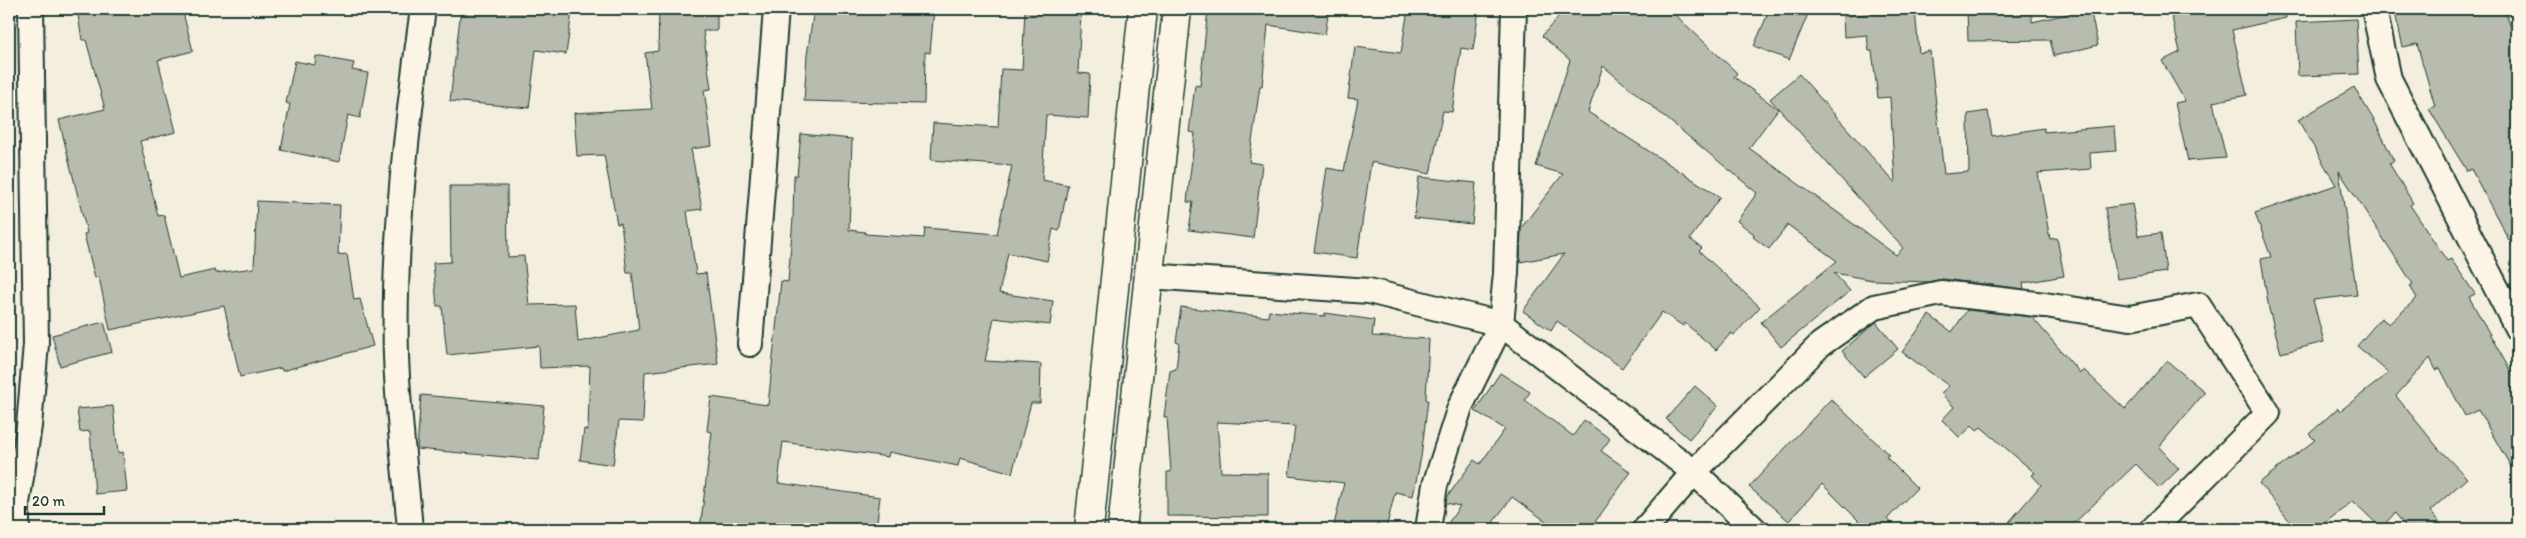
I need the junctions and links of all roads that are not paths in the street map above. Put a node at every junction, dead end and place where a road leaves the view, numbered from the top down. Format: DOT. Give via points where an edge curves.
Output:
graph roads {
  1 [pos="32,9"];
  2 [pos="423,9"];
  3 [pos="776,9"];
  4 [pos="1143,9"];
  5 [pos="1177,9"];
  6 [pos="1514,9"];
  7 [pos="2374,9"];
  8 [pos="1148,276"];
  9 [pos="1501,324"];
  10 [pos="2517,328"];
  11 [pos="750,344"];
  12 [pos="1694,472"];
  13 [pos="17,529"];
  14 [pos="410,529"];
  15 [pos="1089,529"];
  16 [pos="1122,529"];
  17 [pos="1428,529"];
  18 [pos="1645,529"];
  19 [pos="1754,529"];
  20 [pos="2154,529"];
  1 -- 13 [label="street" via="36,344 29,426 17,503"];
  2 -- 14 [label="street" via="400,218 396,356"];
  3 -- 11 [label="street"];
  4 -- 15 [label="main road"];
  5 -- 8 [label="main road"];
  6 -- 9 [label="street" via="1506,273"];
  7 -- 10 [label="street" via="2389,79"];
  8 -- 9 [label="street" via="1369,292"];
  8 -- 16 [label="main road"];
  9 -- 12 [label="street"];
  9 -- 17 [label="street" via="1460,406 1435,485"];
  12 -- 18 [label="street"];
  12 -- 19 [label="street"];
  12 -- 20 [label="street" via="1821,344 1874,307 1941,294 2045,304 2130,318 2198,305 2268,412"];
}
